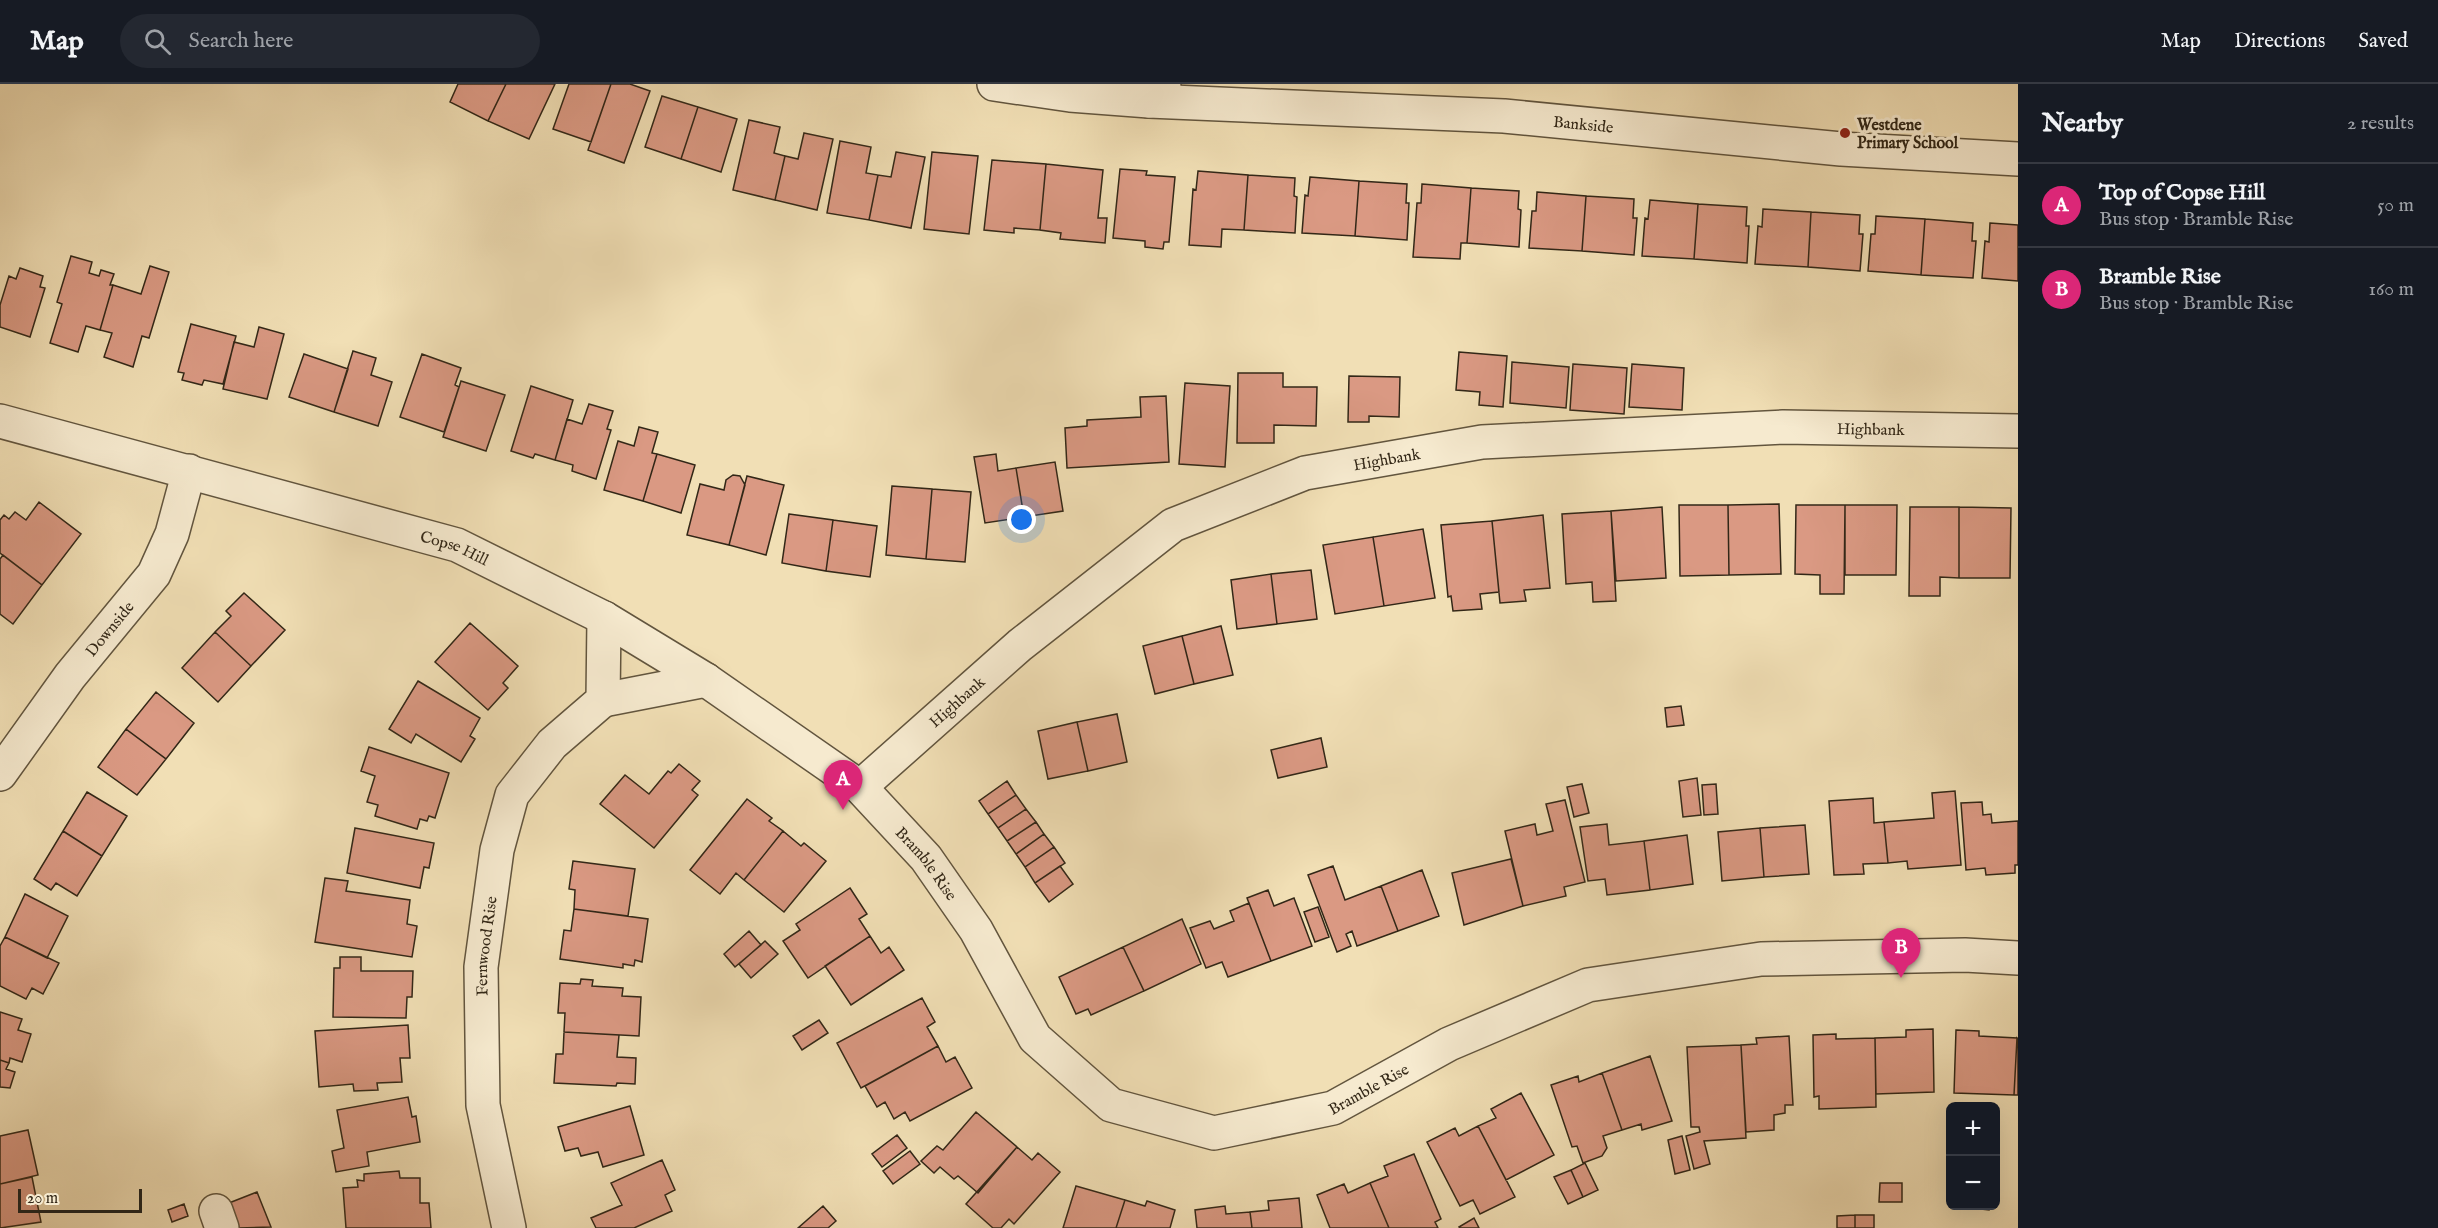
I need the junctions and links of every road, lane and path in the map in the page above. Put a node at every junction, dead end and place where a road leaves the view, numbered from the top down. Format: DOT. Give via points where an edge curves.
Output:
graph roads {
  1 [pos="994,84"];
  2 [pos="1158,93"];
  3 [pos="1263,94"];
  4 [pos="2018,159"];
  5 [pos="0,421"];
  6 [pos="2018,431"];
  7 [pos="189,471"];
  8 [pos="604,618"];
  9 [pos="706,680"];
  10 [pos="603,700"];
  11 [pos="0,774"];
  12 [pos="860,787"];
  13 [pos="2018,958"];
  14 [pos="508,1227"];
  1 -- 2 [label="street, Bankside" via="1070,95"];
  2 -- 3 [label="street, Bankside"];
  3 -- 4 [label="street, Bankside" via="1841,149"];
  5 -- 7 [label="street, Copse Hill"];
  6 -- 12 [label="street, Highbank" via="1783,427 1482,442 1305,473 1173,525 1020,645"];
  7 -- 8 [label="street, Copse Hill" via="457,545"];
  7 -- 11 [label="street, Downside" via="172,534 154,574 70,676"];
  8 -- 9 [label="street, Copse Hill"];
  8 -- 10 [label="street"];
  9 -- 10 [label="street, Fernwood Rise"];
  9 -- 12 [label="street, Copse Hill"];
  10 -- 14 [label="street, Fernwood Rise" via="552,744 512,795 497,850 481,967 483,1105"];
  12 -- 13 [label="street, Bramble Rise" via="926,858 976,930 1035,1038 1111,1105 1214,1133 1333,1107 1449,1044 1588,985 1761,959 1965,955"];
}
